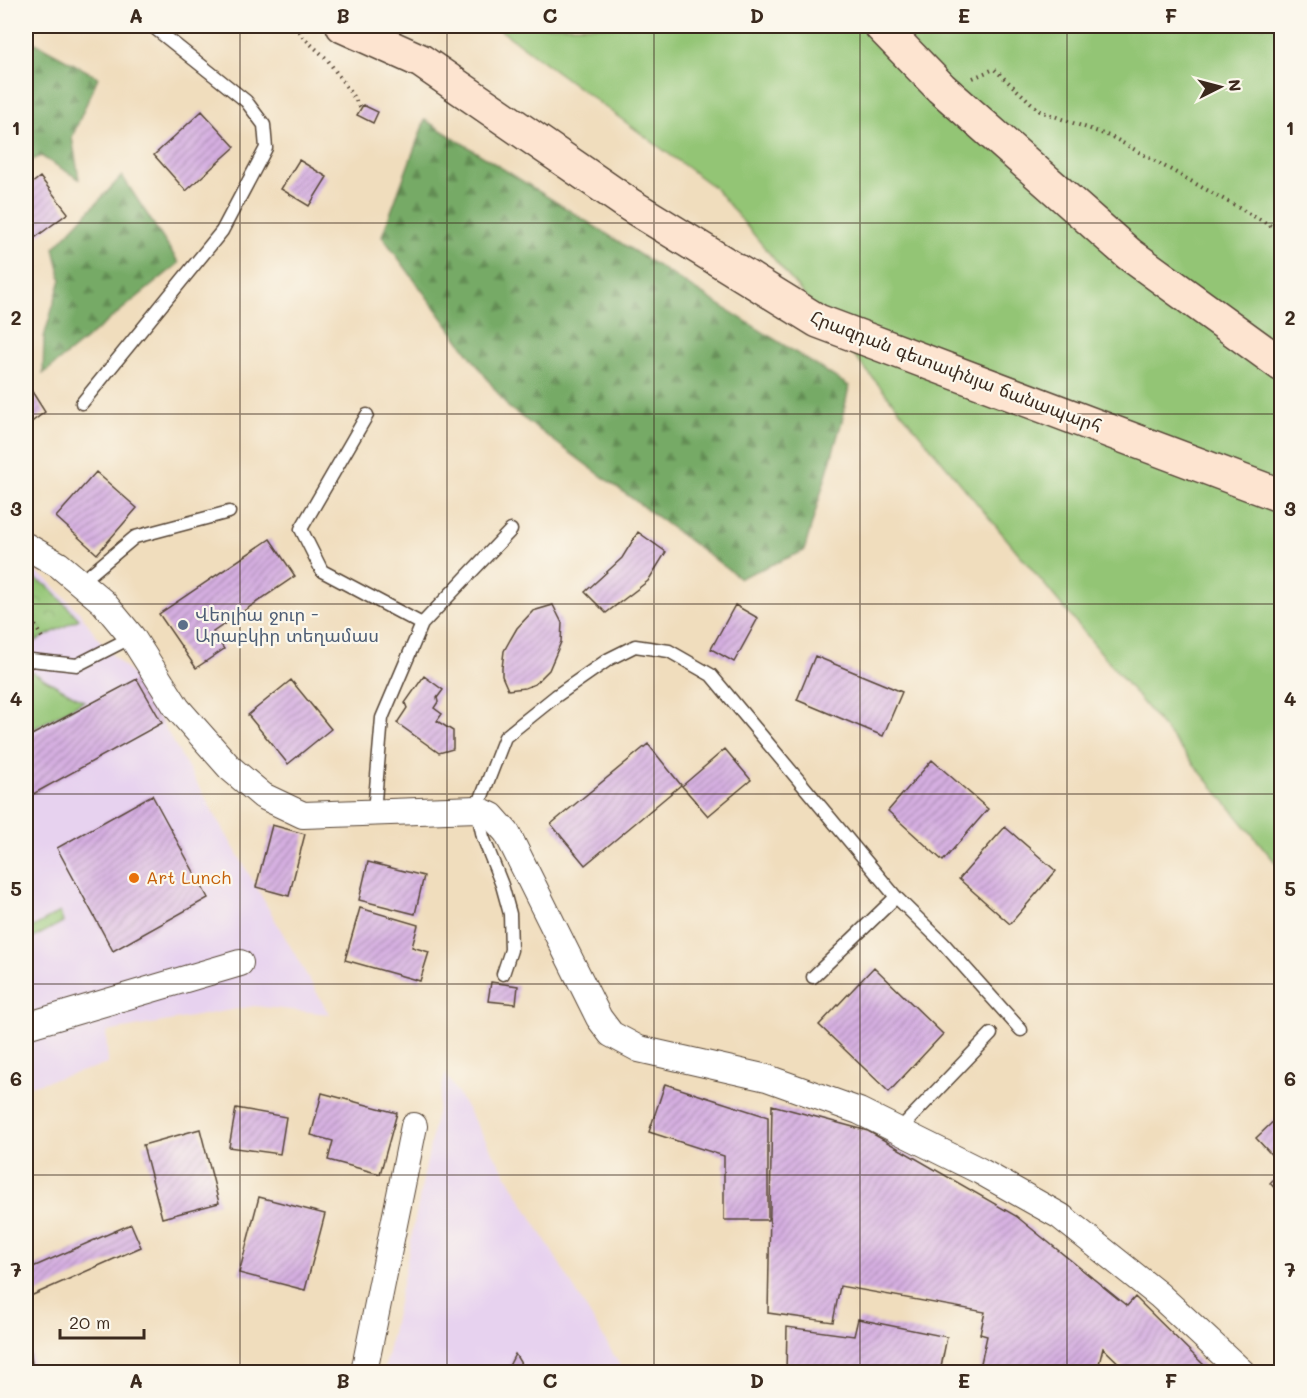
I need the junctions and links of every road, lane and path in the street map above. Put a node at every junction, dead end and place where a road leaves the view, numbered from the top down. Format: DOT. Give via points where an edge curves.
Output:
graph roads {
  1 [pos="152,26"];
  2 [pos="296,26"];
  3 [pos="343,26"];
  4 [pos="881,26"];
  5 [pos="941,88"];
  6 [pos="361,108"];
  7 [pos="1281,232"];
  8 [pos="1281,365"];
  9 [pos="82,404"];
  10 [pos="367,415"];
  11 [pos="1281,496"];
  12 [pos="229,512"];
  13 [pos="511,530"];
  14 [pos="26,546"];
  15 [pos="80,583"];
  16 [pos="26,590"];
  17 [pos="26,598"];
  18 [pos="26,609"];
  19 [pos="422,624"];
  20 [pos="132,637"];
  21 [pos="57,662"];
  22 [pos="26,663"];
  23 [pos="477,809"];
  24 [pos="375,812"];
  25 [pos="896,897"];
  26 [pos="240,963"];
  27 [pos="503,974"];
  28 [pos="813,977"];
  29 [pos="26,1026"];
  30 [pos="1021,1030"];
  31 [pos="991,1034"];
  32 [pos="414,1126"];
  33 [pos="899,1130"];
  34 [pos="364,1372"];
  35 [pos="1242,1372"];
  1 -- 9 [label="lane" via="246,101 264,125 266,148 222,231"];
  2 -- 6 [label="path" via="327,59"];
  3 -- 11 [label="street, Հրազդան գետափնյա ճանապարհ" via="421,61 630,205 818,321"];
  4 -- 5 [label="street"];
  5 -- 7 [label="path" via="994,69 1040,111 1112,137"];
  5 -- 8 [label="street" via="1129,254"];
  10 -- 19 [label="lane" via="301,529 322,571"];
  12 -- 15 [label="lane" via="135,537"];
  13 -- 19 [label="lane"];
  14 -- 15 [label="street"];
  15 -- 20 [label="street" via="103,602"];
  16 -- 17 [label="path"];
  18 -- 21 [label="path"];
  19 -- 24 [label="lane" via="382,718"];
  20 -- 21 [label="lane" via="77,665"];
  20 -- 24 [label="street" via="177,708 230,768 263,796 303,815"];
  21 -- 22 [label="lane"];
  23 -- 24 [label="street"];
  23 -- 25 [label="lane" via="505,737 555,696 634,646 669,651 711,675"];
  23 -- 27 [label="lane" via="510,914 511,950"];
  23 -- 33 [label="street" via="492,816 507,833 599,1018 611,1034 639,1049 767,1077"];
  25 -- 28 [label="lane"];
  25 -- 30 [label="lane"];
  26 -- 29 [label="street"];
  31 -- 33 [label="lane"];
  32 -- 34 [label="street"];
  33 -- 35 [label="street" via="1060,1216 1159,1295"];
}
